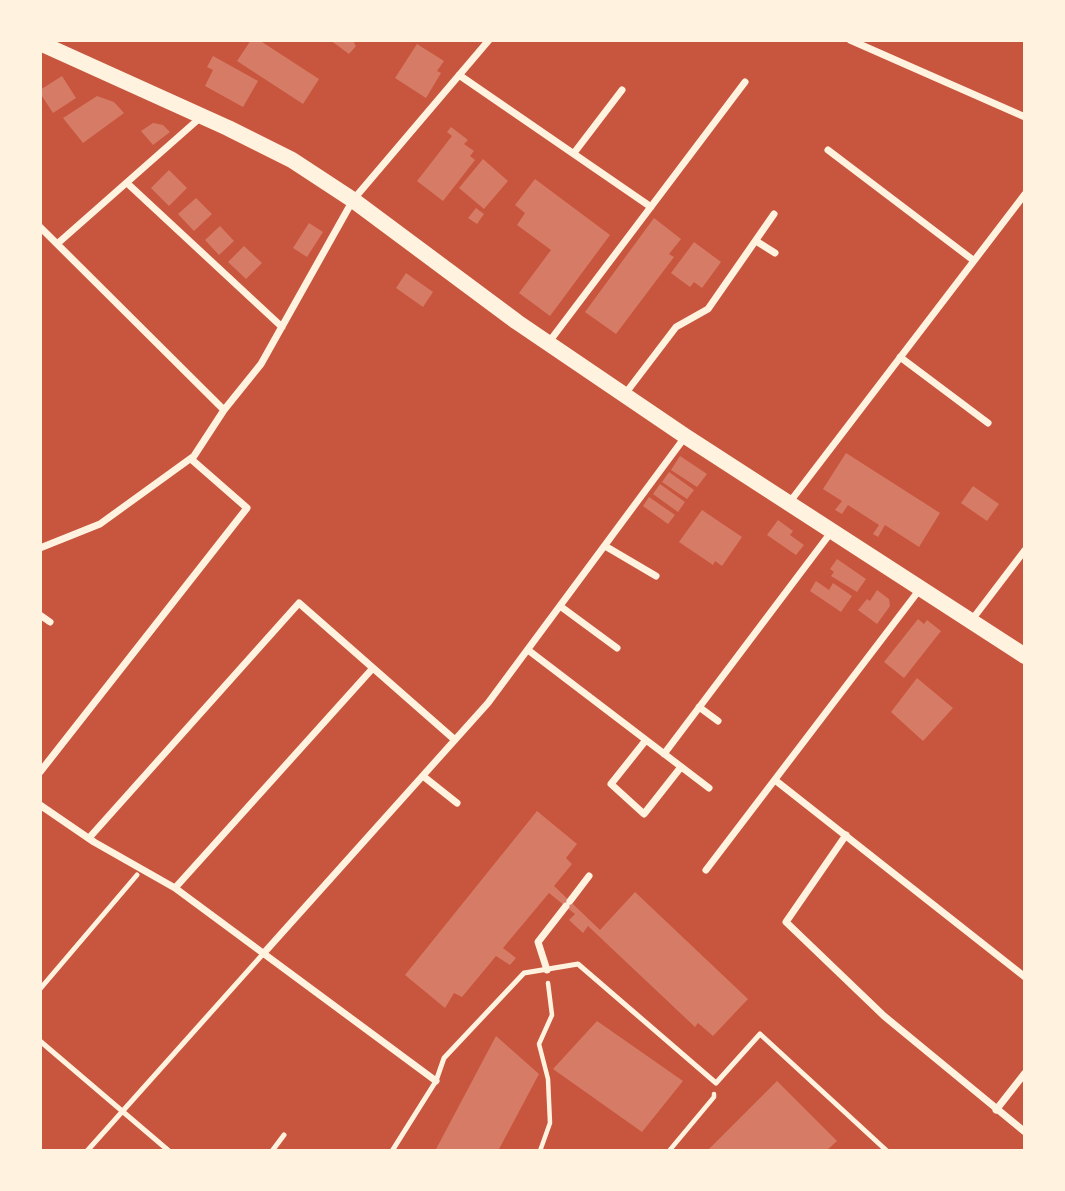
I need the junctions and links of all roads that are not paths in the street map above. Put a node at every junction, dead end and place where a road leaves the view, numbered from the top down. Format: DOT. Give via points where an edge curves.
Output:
graph roads {
  1 [pos="489,40"];
  2 [pos="850,40"];
  3 [pos="44,44"];
  4 [pos="459,75"];
  5 [pos="745,82"];
  6 [pos="622,90"];
  7 [pos="202,116"];
  8 [pos="1025,117"];
  9 [pos="828,150"];
  10 [pos="574,153"];
  11 [pos="127,183"];
  12 [pos="1025,194"];
  13 [pos="353,200"];
  14 [pos="651,207"];
  15 [pos="774,214"];
  16 [pos="40,227"];
  17 [pos="756,241"];
  18 [pos="57,244"];
  19 [pos="775,253"];
  20 [pos="973,260"];
  21 [pos="282,327"];
  22 [pos="549,343"];
  23 [pos="900,357"];
  24 [pos="625,395"];
  25 [pos="224,410"];
  26 [pos="988,424"];
  27 [pos="685,436"];
  28 [pos="191,459"];
  29 [pos="789,503"];
  30 [pos="832,531"];
  31 [pos="605,546"];
  32 [pos="40,548"];
  33 [pos="1025,550"];
  34 [pos="656,576"];
  35 [pos="920,588"];
  36 [pos="560,606"];
  37 [pos="40,615"];
  38 [pos="50,622"];
  39 [pos="971,622"];
  40 [pos="617,648"];
  41 [pos="528,650"];
  42 [pos="1025,656"];
  43 [pos="373,668"];
  44 [pos="699,707"];
  45 [pos="718,721"];
  46 [pos="455,740"];
  47 [pos="646,740"];
  48 [pos="664,754"];
  49 [pos="681,767"];
  50 [pos="40,772"];
  51 [pos="424,776"];
  52 [pos="775,780"];
  53 [pos="709,788"];
  54 [pos="457,803"];
  55 [pos="40,805"];
  56 [pos="846,835"];
  57 [pos="89,838"];
  58 [pos="706,870"];
  59 [pos="137,875"];
  60 [pos="589,876"];
  61 [pos="175,888"];
  62 [pos="263,954"];
  63 [pos="547,970"];
  64 [pos="1025,977"];
  65 [pos="40,989"];
  66 [pos="40,1041"];
  67 [pos="1025,1073"];
  68 [pos="436,1081"];
  69 [pos="996,1110"];
  70 [pos="123,1111"];
  71 [pos="1025,1132"];
  72 [pos="284,1135"];
  73 [pos="87,1151"];
  74 [pos="169,1151"];
  75 [pos="272,1151"];
  76 [pos="392,1151"];
  77 [pos="887,1151"];
  1 -- 4 [label="street"];
  2 -- 8 [label="street"];
  3 -- 7 [label="main road"];
  4 -- 10 [label="street"];
  4 -- 13 [label="street"];
  5 -- 14 [label="street"];
  6 -- 10 [label="street"];
  7 -- 11 [label="street"];
  7 -- 13 [label="main road" via="292,160"];
  9 -- 20 [label="street"];
  10 -- 14 [label="street"];
  11 -- 18 [label="street"];
  11 -- 21 [label="street"];
  12 -- 20 [label="street"];
  13 -- 21 [label="street"];
  13 -- 22 [label="main road"];
  14 -- 22 [label="street"];
  15 -- 17 [label="street"];
  16 -- 18 [label="street"];
  17 -- 19 [label="street"];
  17 -- 24 [label="street" via="708,309 676,327"];
  18 -- 25 [label="street"];
  20 -- 23 [label="street"];
  21 -- 25 [label="street" via="261,364"];
  22 -- 24 [label="main road"];
  23 -- 26 [label="street"];
  23 -- 29 [label="street"];
  24 -- 27 [label="main road"];
  25 -- 28 [label="street"];
  27 -- 29 [label="main road"];
  27 -- 31 [label="street"];
  28 -- 32 [label="street" via="100,524"];
  28 -- 50 [label="street" via="247,508"];
  29 -- 30 [label="main road"];
  30 -- 35 [label="main road"];
  30 -- 44 [label="street"];
  31 -- 34 [label="street"];
  31 -- 36 [label="street"];
  33 -- 39 [label="street"];
  35 -- 39 [label="main road"];
  35 -- 52 [label="street"];
  36 -- 40 [label="street"];
  36 -- 41 [label="street"];
  37 -- 38 [label="street"];
  39 -- 42 [label="main road"];
  41 -- 46 [label="street"];
  41 -- 47 [label="street"];
  43 -- 46 [label="street"];
  43 -- 57 [label="street" via="299,603"];
  43 -- 61 [label="street"];
  44 -- 45 [label="street"];
  44 -- 48 [label="street"];
  46 -- 51 [label="street"];
  47 -- 48 [label="street"];
  47 -- 49 [label="street" via="611,784 644,814"];
  48 -- 49 [label="street"];
  49 -- 53 [label="street"];
  51 -- 54 [label="street"];
  51 -- 62 [label="street"];
  52 -- 56 [label="street"];
  52 -- 58 [label="street"];
  55 -- 57 [label="street"];
  56 -- 64 [label="street"];
  56 -- 69 [label="street" via="786,922 884,1016"];
  57 -- 61 [label="street"];
  59 -- 65 [label="lane"];
  60 -- 63 [label="street" via="538,942"];
  61 -- 62 [label="street"];
  62 -- 68 [label="street"];
  62 -- 70 [label="lane"];
  63 -- 68 [label="lane" via="524,973 444,1058"];
  63 -- 77 [label="lane" via="578,964 716,1083 760,1034"];
  66 -- 70 [label="lane"];
  67 -- 69 [label="street"];
  68 -- 76 [label="lane"];
  69 -- 71 [label="street"];
  70 -- 73 [label="lane"];
  70 -- 74 [label="lane"];
  72 -- 75 [label="lane"];
}
